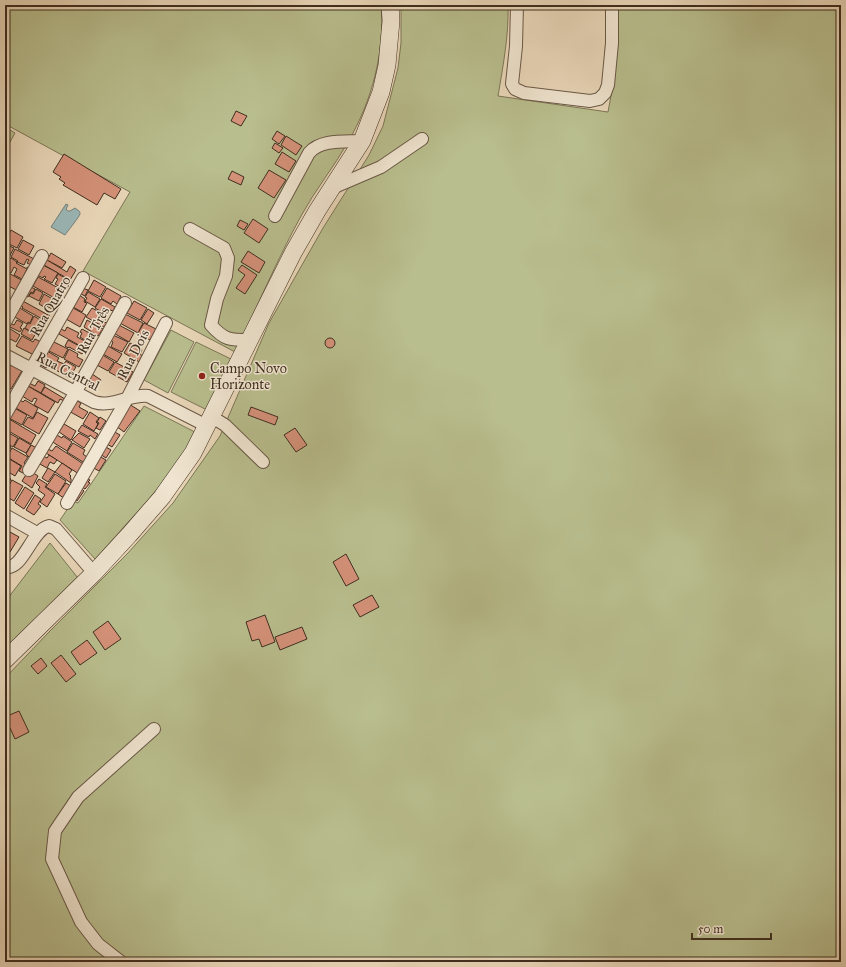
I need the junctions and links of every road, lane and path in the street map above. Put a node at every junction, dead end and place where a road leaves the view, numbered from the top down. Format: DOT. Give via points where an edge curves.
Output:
graph roads {
  1 [pos="390,5"];
  2 [pos="517,5"];
  3 [pos="612,5"];
  4 [pos="422,139"];
  5 [pos="362,141"];
  6 [pos="332,188"];
  7 [pos="276,216"];
  8 [pos="190,229"];
  9 [pos="42,256"];
  10 [pos="83,278"];
  11 [pos="125,303"];
  12 [pos="5,322"];
  13 [pos="166,323"];
  14 [pos="249,340"];
  15 [pos="5,354"];
  16 [pos="31,369"];
  17 [pos="75,392"];
  18 [pos="127,399"];
  19 [pos="5,415"];
  20 [pos="210,421"];
  21 [pos="263,462"];
  22 [pos="28,470"];
  23 [pos="67,503"];
  24 [pos="5,515"];
  25 [pos="37,533"];
  26 [pos="5,566"];
  27 [pos="94,573"];
  28 [pos="5,660"];
  29 [pos="154,729"];
  30 [pos="121,962"];
  1 -- 5 [label="main road" via="387,65 381,92"];
  2 -- 3 [label="street" via="512,84 515,89 524,93 590,101 599,99 608,85"];
  4 -- 6 [label="street" via="381,167"];
  5 -- 6 [label="main road"];
  5 -- 7 [label="street" via="326,144 314,148"];
  6 -- 14 [label="main road" via="293,253"];
  8 -- 14 [label="street" via="224,248 228,258 226,276 211,325 220,335 234,340"];
  9 -- 12 [label="street"];
  10 -- 16 [label="street, Rua Quatro"];
  11 -- 17 [label="street, Rua Três"];
  13 -- 18 [label="street, Rua Dois"];
  14 -- 20 [label="main road"];
  15 -- 16 [label="street, Rua Central"];
  16 -- 17 [label="street, Rua Central"];
  16 -- 19 [label="street, Rua Quatro"];
  17 -- 18 [label="street, Rua Central" via="102,404"];
  17 -- 22 [label="street, Rua Três"];
  18 -- 20 [label="street, Rua Central" via="151,396"];
  18 -- 23 [label="street, Rua Dois"];
  20 -- 21 [label="street, Rua Central" via="225,425"];
  20 -- 27 [label="main road" via="193,453 162,497"];
  24 -- 25 [label="street"];
  25 -- 26 [label="street" via="20,560 12,566"];
  25 -- 27 [label="street" via="47,526 52,526"];
  27 -- 28 [label="main road"];
  29 -- 30 [label="street" via="78,797 55,830 52,860 81,922 98,944"];
}
